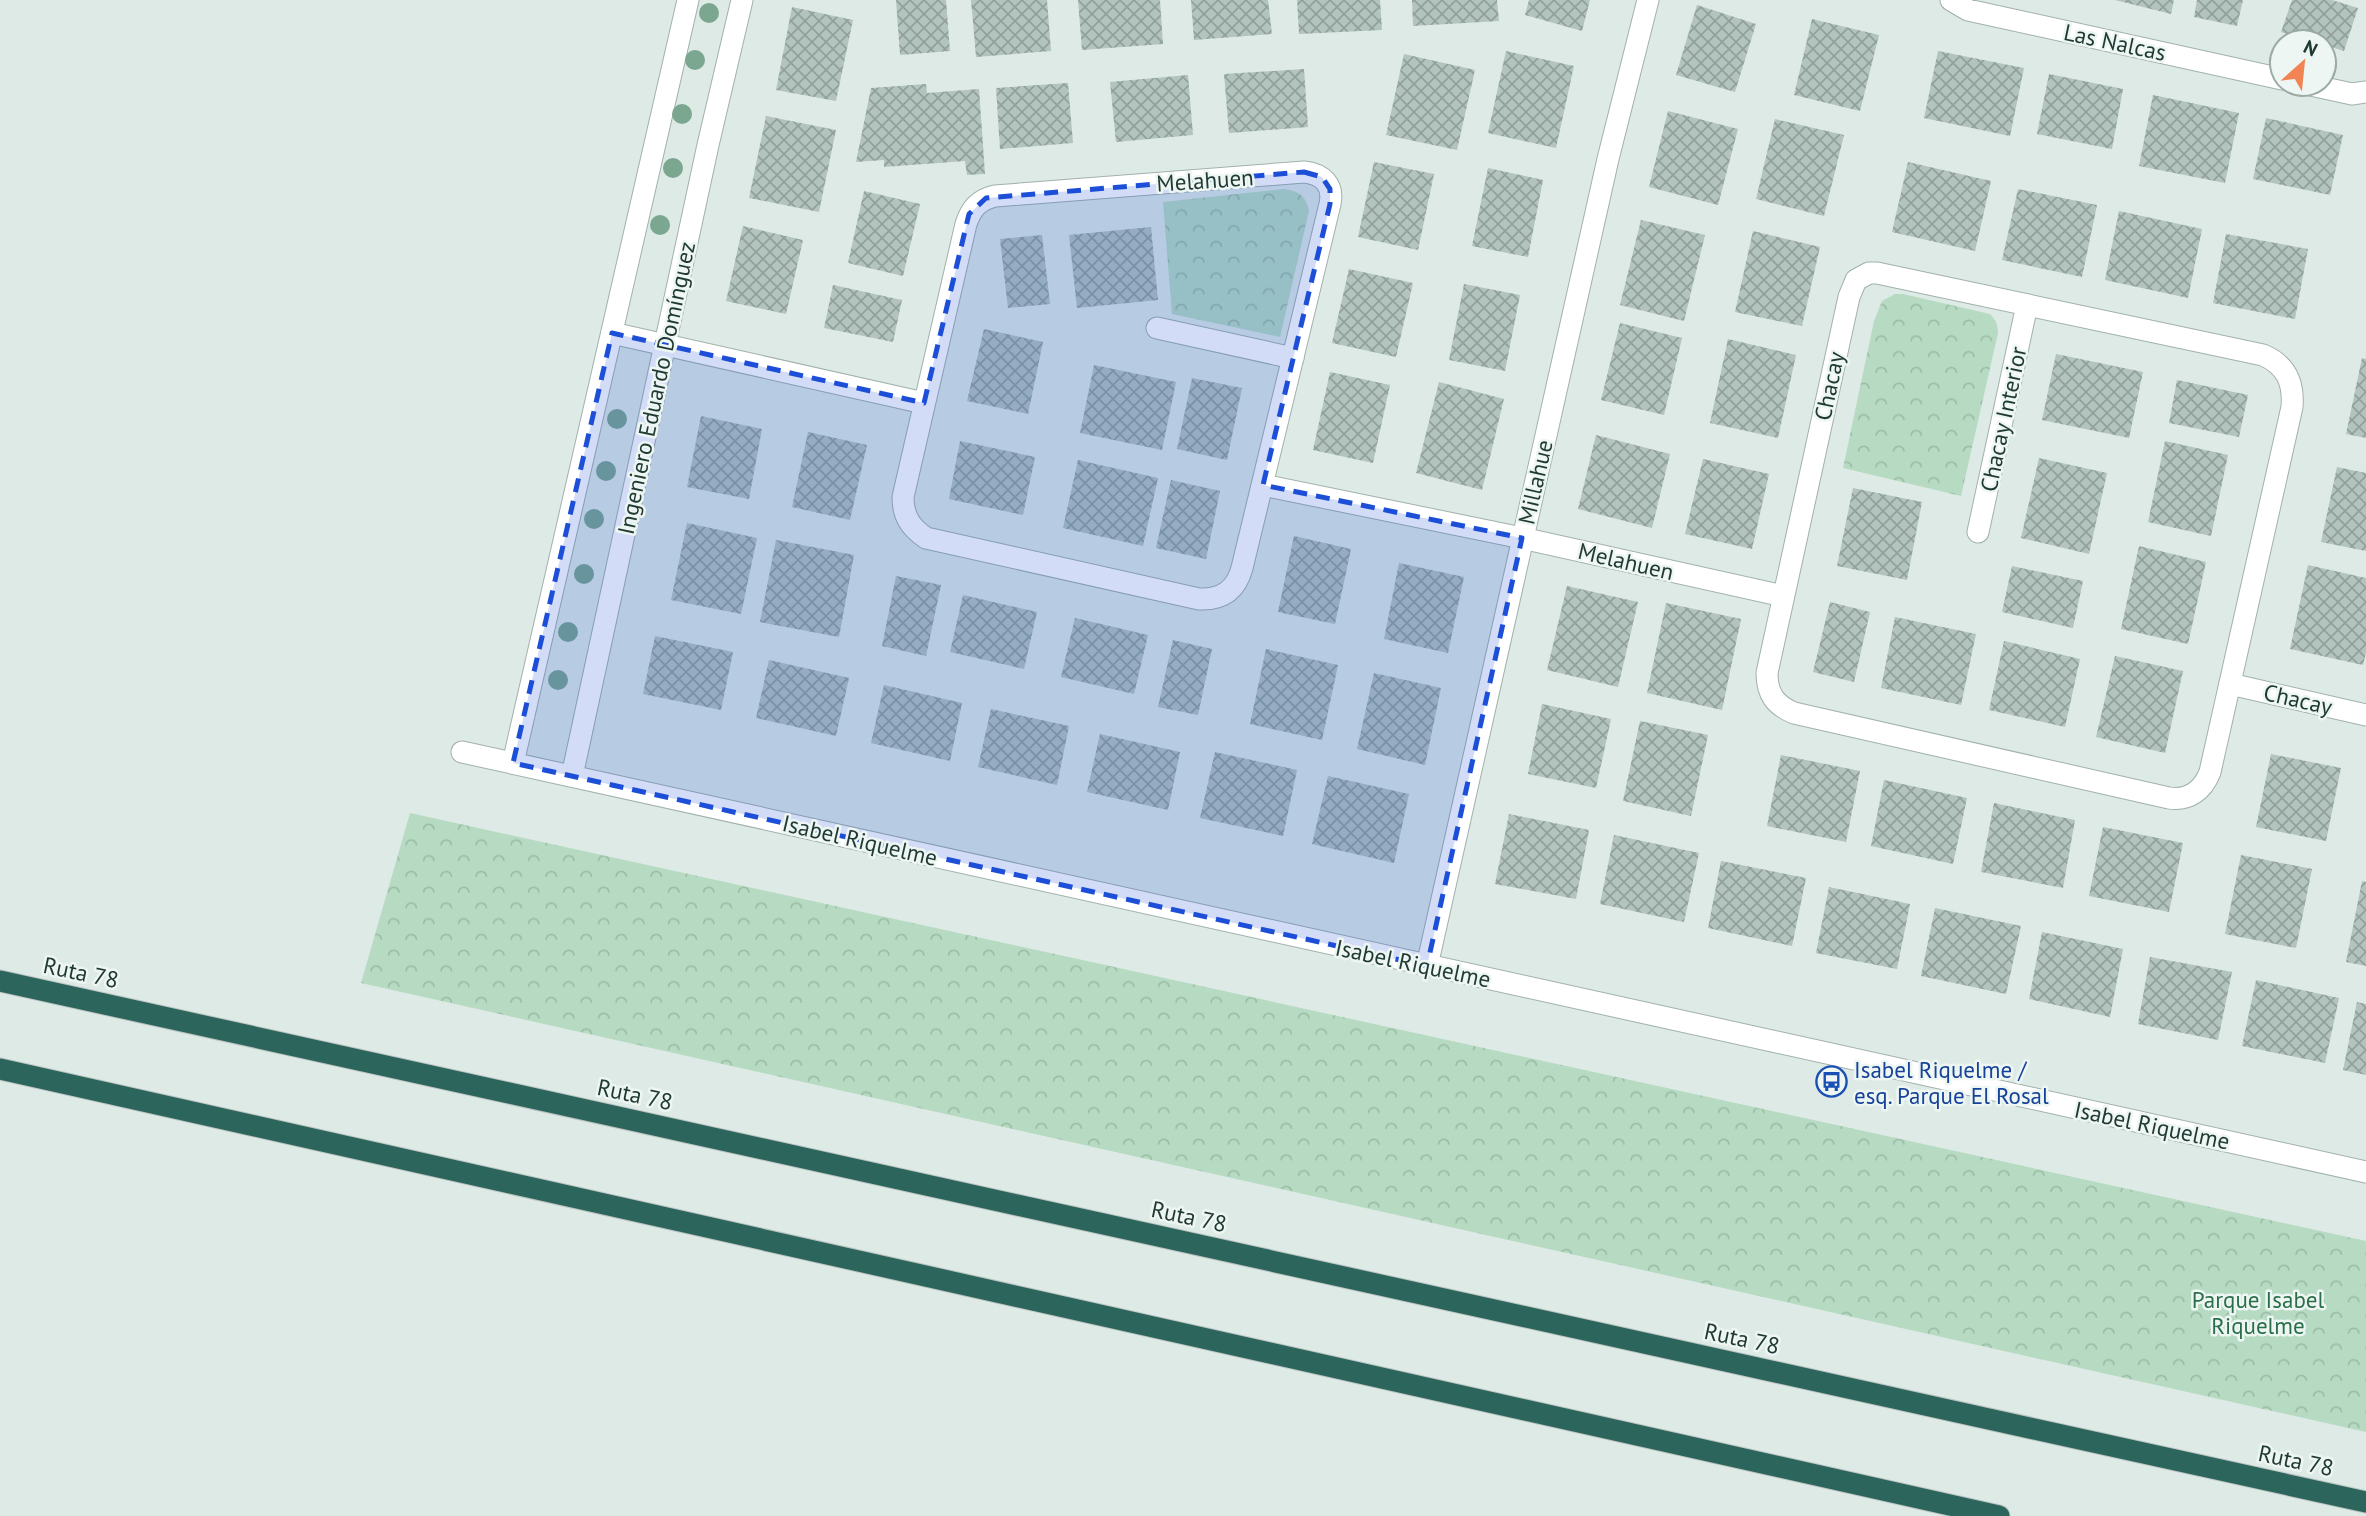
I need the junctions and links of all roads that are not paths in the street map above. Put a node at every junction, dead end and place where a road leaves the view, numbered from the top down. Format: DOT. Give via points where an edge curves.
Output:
graph roads {
  1 [pos="688,0"];
  2 [pos="742,0"];
  3 [pos="1648,0"];
  4 [pos="1951,0"];
  5 [pos="2268,76"];
  6 [pos="2338,91"];
  7 [pos="2366,92"];
  8 [pos="2027,305"];
  9 [pos="1157,328"];
  10 [pos="612,333"];
  11 [pos="665,345"];
  12 [pos="1293,358"];
  13 [pos="923,403"];
  14 [pos="1263,485"];
  15 [pos="1978,532"];
  16 [pos="1522,538"];
  17 [pos="1783,596"];
  18 [pos="2230,684"];
  19 [pos="2366,715"];
  20 [pos="461,752"];
  21 [pos="513,763"];
  22 [pos="572,776"];
  23 [pos="1427,966"];
  24 [pos="0,981"];
  25 [pos="0,1069"];
  26 [pos="2366,1172"];
  27 [pos="2366,1502"];
  28 [pos="1999,1516"];
  1 -- 10 [label="street"];
  2 -- 11 [label="street, Ingeniero Eduardo Domínguez"];
  3 -- 16 [label="street, Millahue"];
  4 -- 5 [label="street, Las Nalcas" via="1968,10"];
  6 -- 7 [label="street"];
  8 -- 15 [label="street, Chacay Interior"];
  8 -- 17 [label="street, Chacay" via="1877,273 1856,280"];
  8 -- 18 [label="street, Chacay" via="2263,355 2287,374 2292,407"];
  9 -- 12 [label="street"];
  10 -- 11 [label="street"];
  10 -- 21 [label="street"];
  11 -- 13 [label="street"];
  11 -- 22 [label="street, Ingeniero Eduardo Domínguez"];
  12 -- 13 [label="street, Melahuen" via="1332,196 1322,177 1304,172 995,196 979,202 969,214"];
  12 -- 14 [label="street, Melahuen"];
  13 -- 14 [label="street, Melahuen" via="903,497 905,517 926,538 1209,600 1228,593 1239,580"];
  14 -- 16 [label="street, Melahuen"];
  16 -- 17 [label="street, Melahuen"];
  16 -- 23 [label="street, Millahue"];
  17 -- 18 [label="street, Chacay" via="1767,673 1770,693 1783,708 2169,798 2186,797 2207,781"];
  18 -- 19 [label="street, Chacay"];
  20 -- 21 [label="street, Isabel Riquelme"];
  21 -- 22 [label="street, Isabel Riquelme"];
  22 -- 23 [label="street, Isabel Riquelme"];
  23 -- 26 [label="street, Isabel Riquelme"];
  24 -- 27 [label="highway, Ruta 78"];
  25 -- 28 [label="highway"];
}
